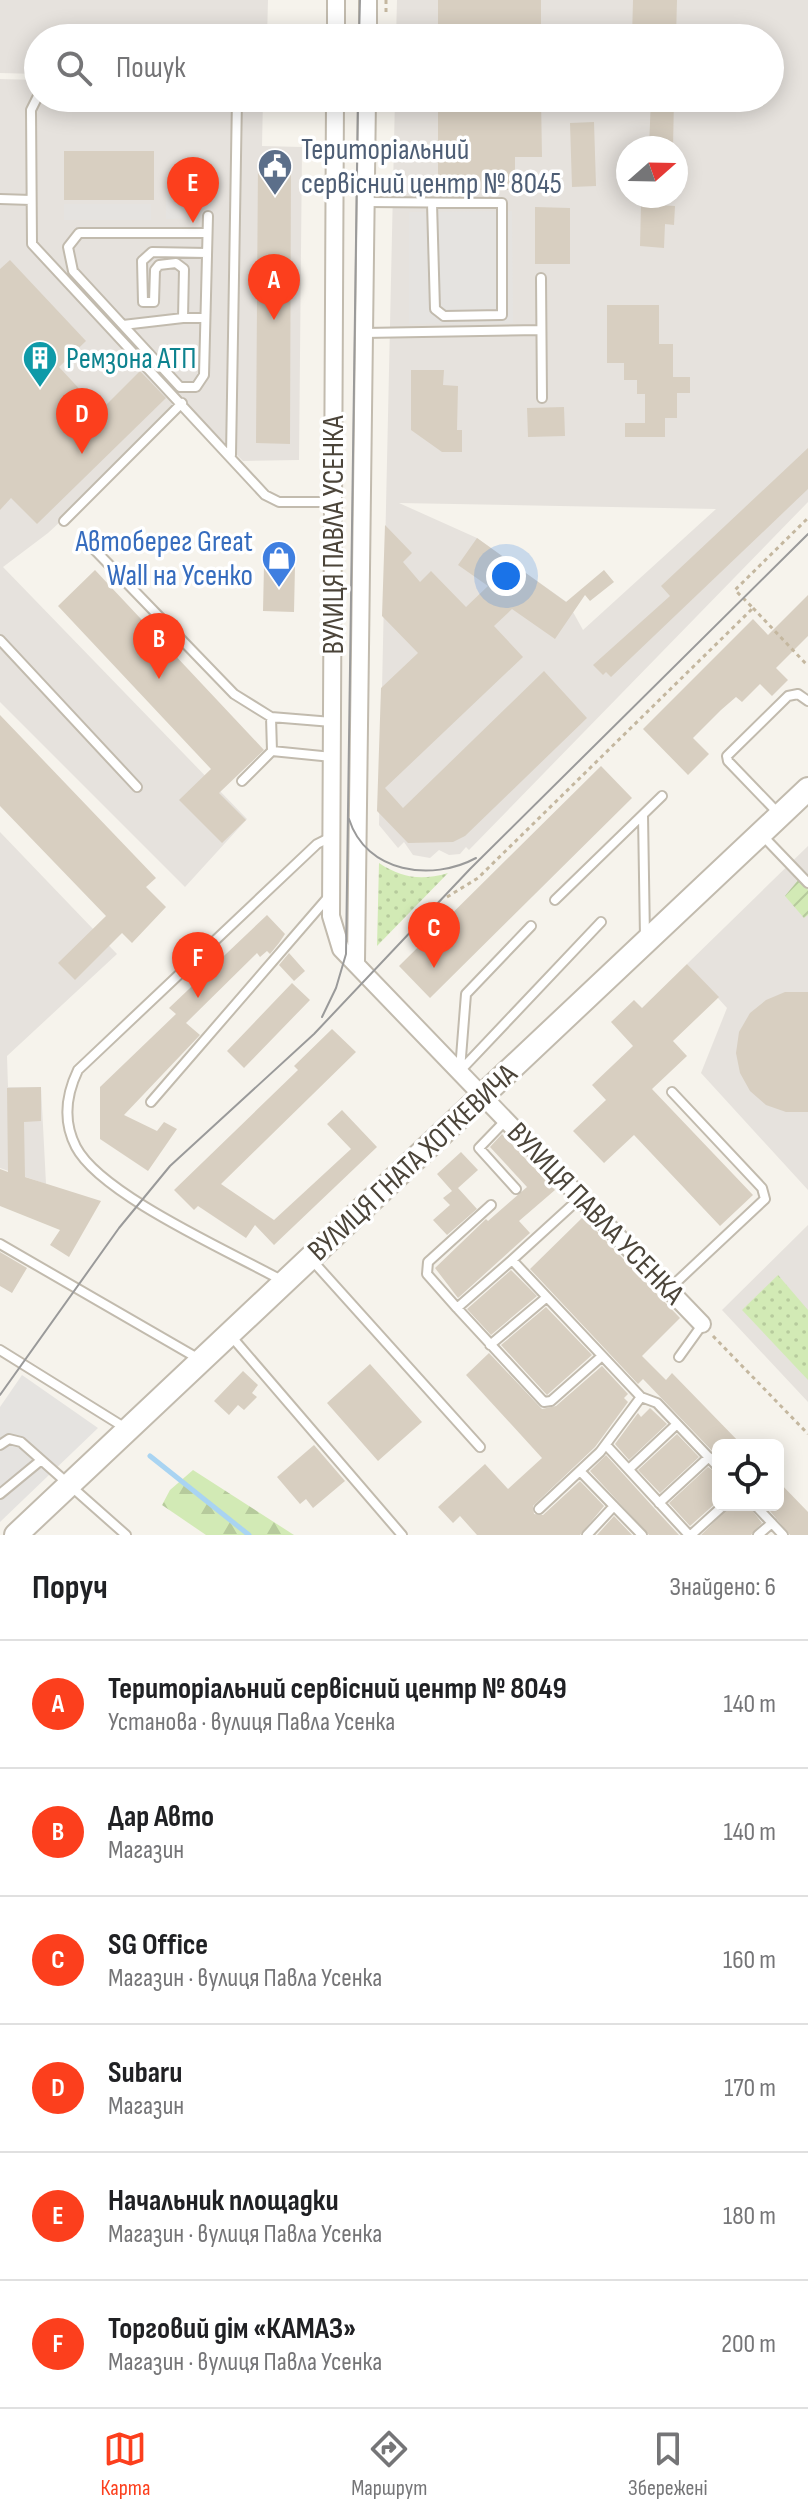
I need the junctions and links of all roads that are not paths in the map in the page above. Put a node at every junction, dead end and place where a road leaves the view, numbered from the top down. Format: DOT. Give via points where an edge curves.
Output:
graph roads {
  1 [pos="336,0"];
  2 [pos="368,0"];
  3 [pos="336,24"];
  4 [pos="368,24"];
  5 [pos="31,112"];
  6 [pos="237,112"];
  7 [pos="335,112"];
  8 [pos="367,112"];
  9 [pos="0,199"];
  10 [pos="31,200"];
  11 [pos="365,202"];
  12 [pos="432,203"];
  13 [pos="208,216"];
  14 [pos="207,233"];
  15 [pos="207,253"];
  16 [pos="541,278"];
  17 [pos="183,318"];
  18 [pos="205,318"];
  19 [pos="123,325"];
  20 [pos="541,330"];
  21 [pos="363,333"];
  22 [pos="542,398"];
  23 [pos="182,403"];
  24 [pos="231,455"];
  25 [pos="333,502"];
  26 [pos="64,521"];
  27 [pos="91,546"];
  28 [pos="0,640"];
  29 [pos="808,701"];
  30 [pos="271,717"];
  31 [pos="332,722"];
  32 [pos="272,751"];
  33 [pos="332,757"];
  34 [pos="242,781"];
  35 [pos="137,787"];
  36 [pos="808,789"];
  37 [pos="662,796"];
  38 [pos="643,815"];
  39 [pos="780,815"];
  40 [pos="761,833"];
  41 [pos="331,837"];
  42 [pos="808,883"];
  43 [pos="331,894"];
  44 [pos="555,900"];
  45 [pos="601,922"];
  46 [pos="531,926"];
  47 [pos="645,943"];
  48 [pos="356,962"];
  49 [pos="460,1071"];
  50 [pos="672,1092"];
  51 [pos="484,1096"];
  52 [pos="151,1102"];
  53 [pos="506,1119"];
  54 [pos="516,1189"];
  55 [pos="580,1197"];
  56 [pos="491,1205"];
  57 [pos="0,1244"];
  58 [pos="310,1257"];
  59 [pos="512,1260"];
  60 [pos="284,1281"];
  61 [pos="668,1289"];
  62 [pos="547,1297"];
  63 [pos="457,1308"];
  64 [pos="702,1324"];
  65 [pos="228,1332"];
  66 [pos="490,1345"];
  67 [pos="0,1350"];
  68 [pos="602,1356"];
  69 [pos="679,1357"];
  70 [pos="199,1359"];
  71 [pos="641,1397"];
  72 [pos="677,1424"];
  73 [pos="127,1429"];
  74 [pos="0,1445"];
  75 [pos="606,1445"];
  76 [pos="480,1447"];
  77 [pos="709,1457"];
  78 [pos="712,1460"];
  79 [pos="40,1461"];
  80 [pos="629,1469"];
  81 [pos="580,1471"];
  82 [pos="67,1486"];
  83 [pos="0,1494"];
  84 [pos="659,1503"];
  85 [pos="614,1506"];
  86 [pos="539,1509"];
  87 [pos="717,1511"];
  88 [pos="761,1511"];
  89 [pos="772,1523"];
  90 [pos="16,1535"];
  91 [pos="126,1535"];
  92 [pos="402,1535"];
  93 [pos="587,1535"];
  94 [pos="642,1535"];
  95 [pos="690,1535"];
  96 [pos="758,1535"];
  97 [pos="783,1535"];
  1 -- 3 [label="street"];
  2 -- 4 [label="street"];
  5 -- 10 [label="lane"];
  6 -- 24 [label="lane"];
  7 -- 25 [label="street, ВУЛИЦЯ ПАВЛА УСЕНКА"];
  8 -- 11 [label="street, ВУЛИЦЯ ПАВЛА УСЕНКА"];
  9 -- 10 [label="lane"];
  10 -- 23 [label="lane" via="32,244"];
  11 -- 12 [label="lane"];
  11 -- 21 [label="street, ВУЛИЦЯ ПАВЛА УСЕНКА"];
  12 -- 12 [label="lane" via="504,204 502,315 444,316 435,309"];
  13 -- 14 [label="lane"];
  14 -- 15 [label="lane"];
  14 -- 19 [label="lane" via="79,233 72,239 68,247 73,271"];
  15 -- 17 [label="lane" via="152,252 142,261 146,304 154,302 159,265 182,264"];
  15 -- 18 [label="lane"];
  16 -- 20 [label="lane"];
  17 -- 18 [label="lane"];
  17 -- 19 [label="lane"];
  18 -- 19 [label="lane" via="204,375 196,387 188,388 180,387"];
  20 -- 21 [label="lane"];
  20 -- 22 [label="lane"];
  21 -- 48 [label="street, ВУЛИЦЯ ПАВЛА УСЕНКА"];
  23 -- 24 [label="lane"];
  23 -- 26 [label="lane"];
  24 -- 25 [label="lane" via="265,495 279,502"];
  25 -- 31 [label="street, ВУЛИЦЯ ПАВЛА УСЕНКА"];
  27 -- 30 [label="lane" via="234,694"];
  28 -- 35 [label="lane"];
  29 -- 39 [label="lane" via="798,694 788,696 727,756"];
  30 -- 31 [label="lane"];
  30 -- 32 [label="lane"];
  31 -- 33 [label="street, ВУЛИЦЯ ПАВЛА УСЕНКА"];
  32 -- 33 [label="lane"];
  32 -- 34 [label="lane"];
  33 -- 41 [label="street, ВУЛИЦЯ ПАВЛА УСЕНКА"];
  36 -- 39 [label="street, ВУЛИЦЯ ГНАТА ХОТКЕВИЧА"];
  37 -- 38 [label="lane"];
  38 -- 44 [label="lane"];
  38 -- 47 [label="lane"];
  39 -- 40 [label="street, ВУЛИЦЯ ГНАТА ХОТКЕВИЧА"];
  40 -- 42 [label="lane"];
  40 -- 47 [label="street, ВУЛИЦЯ ГНАТА ХОТКЕВИЧА"];
  41 -- 43 [label="street, ВУЛИЦЯ ПАВЛА УСЕНКА"];
  41 -- 60 [label="lane" via="317,844 78,1070 69,1088 70,1133 100,1175"];
  43 -- 48 [label="street, ВУЛИЦЯ ПАВЛА УСЕНКА" via="338,944"];
  43 -- 52 [label="lane"];
  45 -- 49 [label="lane"];
  46 -- 49 [label="lane" via="466,994"];
  47 -- 51 [label="street, ВУЛИЦЯ ГНАТА ХОТКЕВИЧА"];
  48 -- 49 [label="street, ВУЛИЦЯ ПАВЛА УСЕНКА"];
  49 -- 51 [label="street, ВУЛИЦЯ ПАВЛА УСЕНКА"];
  50 -- 61 [label="lane" via="762,1188 765,1199"];
  51 -- 53 [label="street, ВУЛИЦЯ ПАВЛА УСЕНКА"];
  51 -- 58 [label="street, ВУЛИЦЯ ГНАТА ХОТКЕВИЧА"];
  53 -- 54 [label="lane" via="479,1148"];
  53 -- 55 [label="street, ВУЛИЦЯ ПАВЛА УСЕНКА"];
  55 -- 59 [label="lane"];
  55 -- 61 [label="street, ВУЛИЦЯ ПАВЛА УСЕНКА"];
  56 -- 63 [label="lane" via="425,1266"];
  57 -- 70 [label="lane"];
  58 -- 60 [label="street, ВУЛИЦЯ ГНАТА ХОТКЕВИЧА"];
  58 -- 76 [label="lane"];
  59 -- 62 [label="lane"];
  59 -- 63 [label="lane"];
  60 -- 65 [label="street, ВУЛИЦЯ ГНАТА ХОТКЕВИЧА"];
  61 -- 64 [label="street, ВУЛИЦЯ ПАВЛА УСЕНКА"];
  62 -- 66 [label="lane"];
  62 -- 68 [label="lane"];
  63 -- 66 [label="lane"];
  64 -- 69 [label="lane"];
  65 -- 70 [label="street, ВУЛИЦЯ ГНАТА ХОТКЕВИЧА"];
  65 -- 92 [label="lane"];
  66 -- 68 [label="lane" via="544,1402"];
  67 -- 73 [label="lane"];
  68 -- 71 [label="lane"];
  70 -- 73 [label="street, ВУЛИЦЯ ГНАТА ХОТКЕВИЧА"];
  71 -- 72 [label="lane" via="657,1403"];
  71 -- 75 [label="lane"];
  72 -- 77 [label="lane"];
  72 -- 80 [label="lane"];
  73 -- 82 [label="street, ВУЛИЦЯ ГНАТА ХОТКЕВИЧА"];
  74 -- 79 [label="lane" via="15,1440"];
  75 -- 80 [label="lane"];
  75 -- 81 [label="lane"];
  77 -- 78 [label="lane"];
  77 -- 84 [label="lane"];
  79 -- 82 [label="lane"];
  79 -- 83 [label="lane"];
  80 -- 84 [label="lane"];
  81 -- 85 [label="lane"];
  81 -- 86 [label="lane"];
  82 -- 90 [label="street, ВУЛИЦЯ ГНАТА ХОТКЕВИЧА"];
  82 -- 91 [label="lane"];
  84 -- 95 [label="lane"];
  85 -- 93 [label="lane"];
  85 -- 94 [label="lane"];
  87 -- 95 [label="lane"];
  88 -- 89 [label="lane"];
  89 -- 96 [label="lane"];
  89 -- 97 [label="lane"];
}
